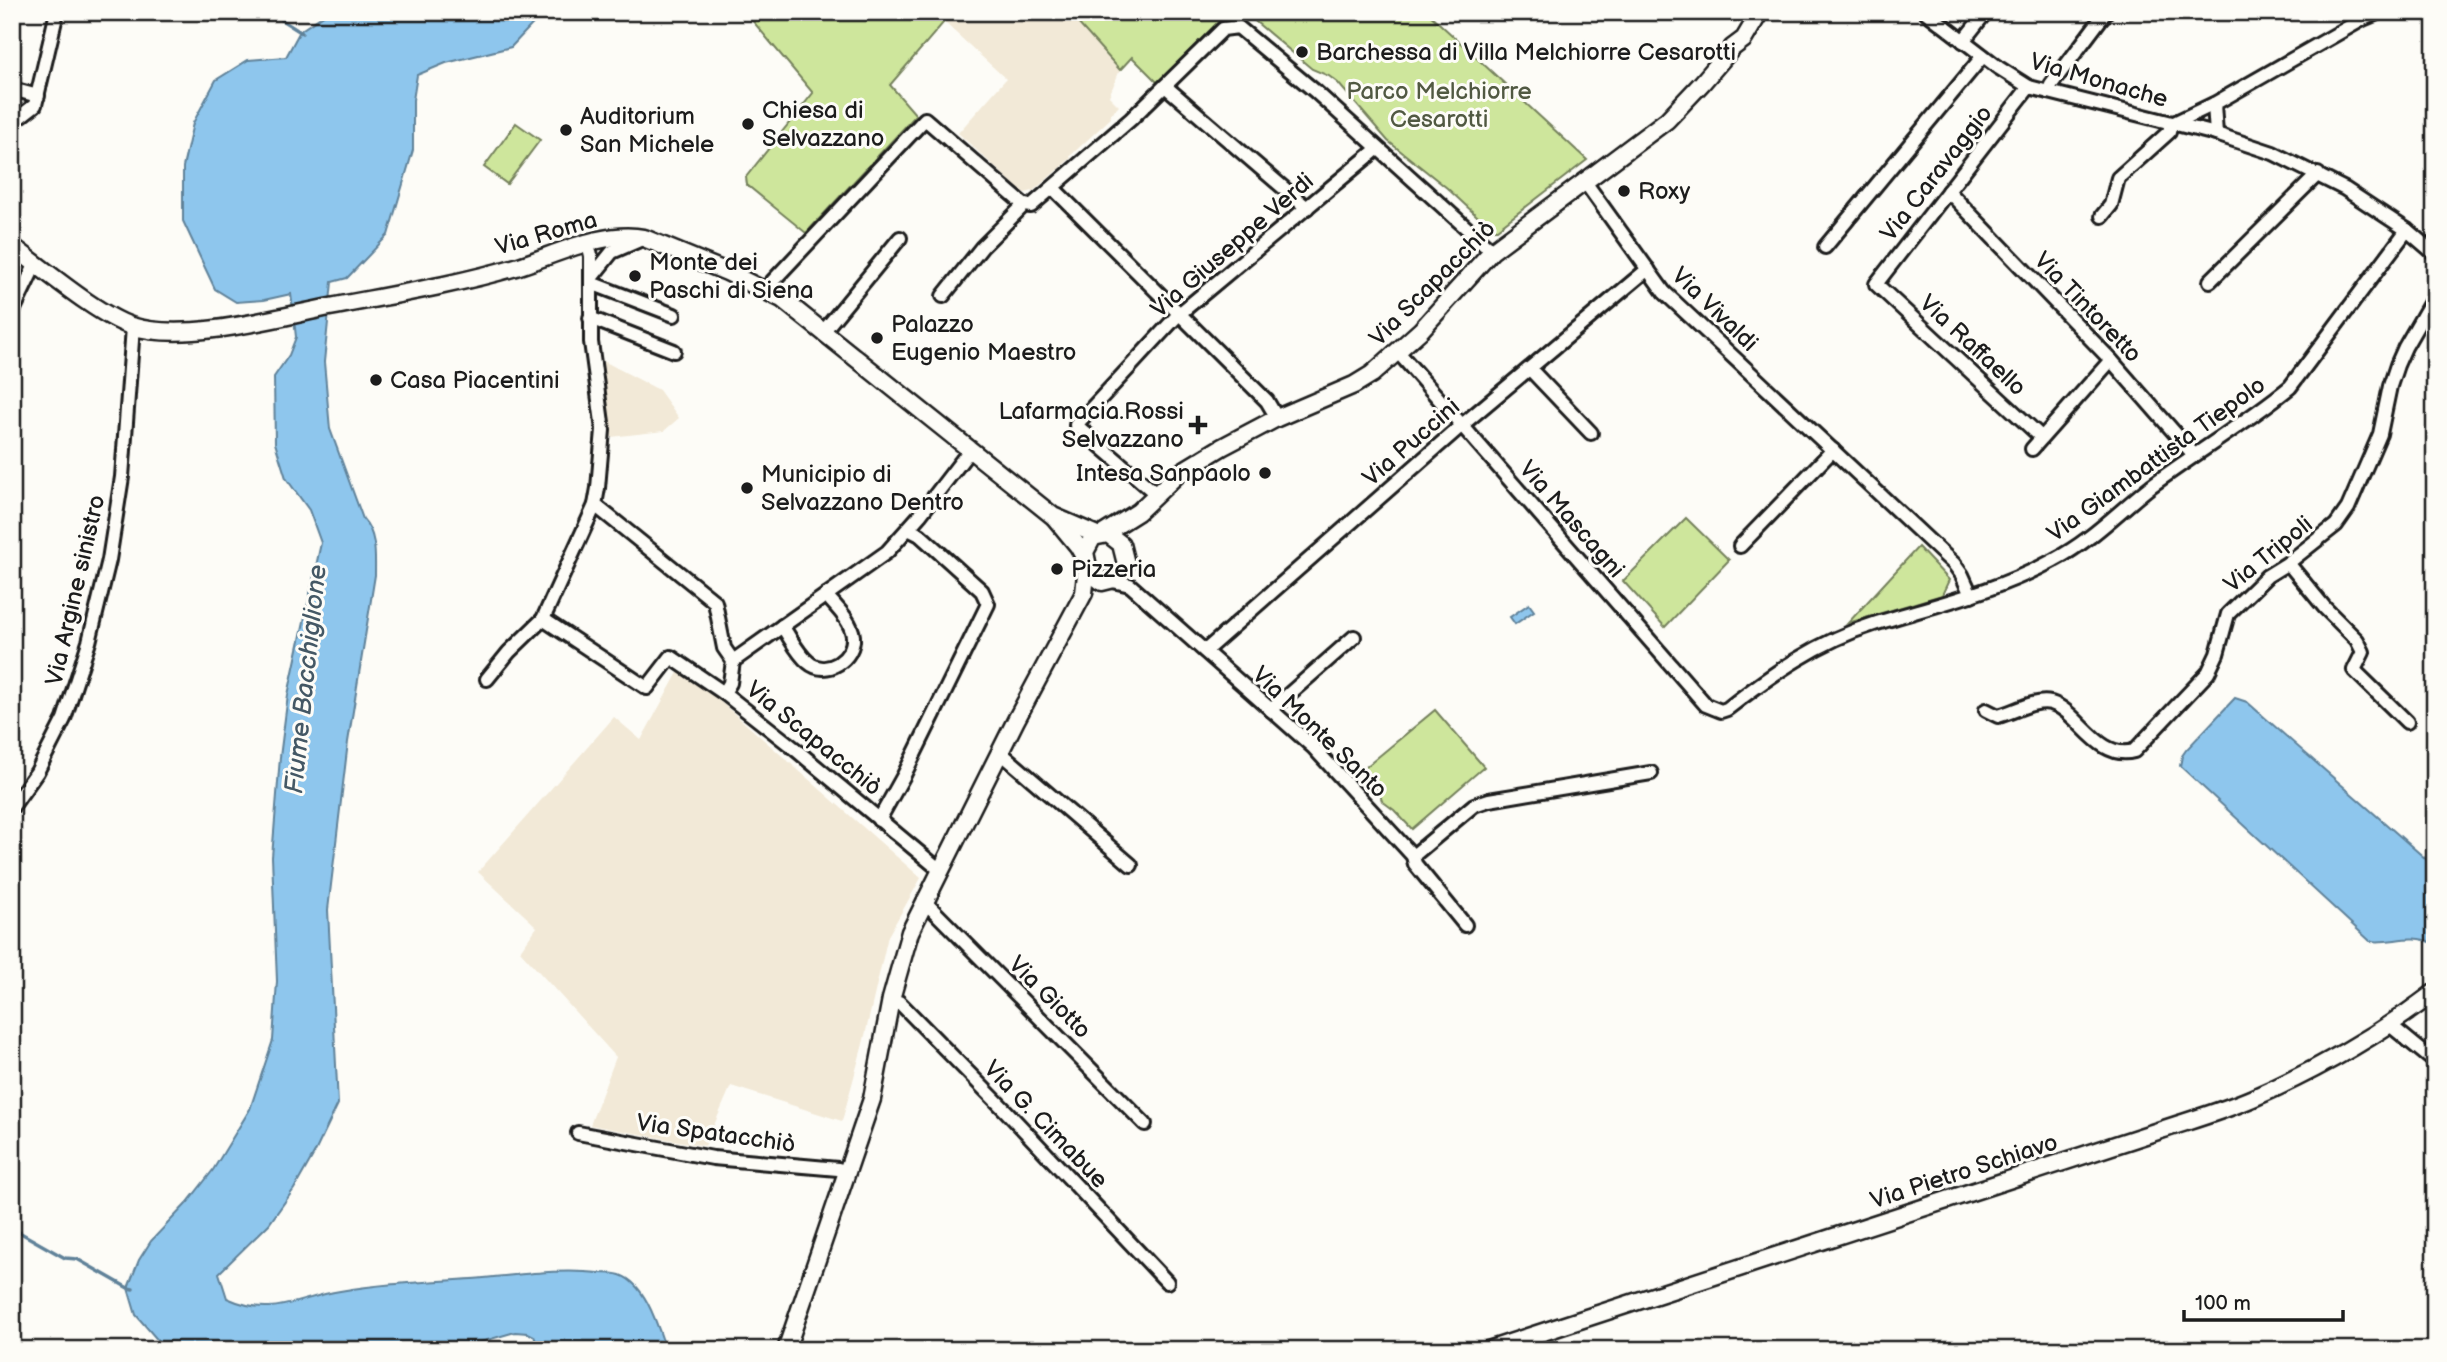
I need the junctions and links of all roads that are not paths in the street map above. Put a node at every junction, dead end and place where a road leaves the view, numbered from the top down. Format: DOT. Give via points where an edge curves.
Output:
graph roads {
  1 [pos="57,12"];
  2 [pos="1746,12"];
  3 [pos="1760,12"];
  4 [pos="1926,12"];
  5 [pos="1986,12"];
  6 [pos="2106,12"];
  7 [pos="2380,12"];
  8 [pos="1963,41"];
  9 [pos="1732,48"];
  10 [pos="1983,56"];
  11 [pos="1166,86"];
  12 [pos="2029,87"];
  13 [pos="12,89"];
  14 [pos="2049,92"];
  15 [pos="38,96"];
  16 [pos="2214,104"];
  17 [pos="12,123"];
  18 [pos="2172,124"];
  19 [pos="2216,134"];
  20 [pos="1377,149"];
  21 [pos="2318,174"];
  22 [pos="1585,182"];
  23 [pos="1053,188"];
  24 [pos="1948,191"];
  25 [pos="1024,205"];
  26 [pos="1307,208"];
  27 [pos="2102,216"];
  28 [pos="2407,230"];
  29 [pos="607,238"];
  30 [pos="644,238"];
  31 [pos="900,238"];
  32 [pos="588,243"];
  33 [pos="12,246"];
  34 [pos="1825,247"];
  35 [pos="1492,251"];
  36 [pos="2435,254"];
  37 [pos="602,262"];
  38 [pos="36,263"];
  39 [pos="1648,269"];
  40 [pos="591,280"];
  41 [pos="2210,281"];
  42 [pos="1876,284"];
  43 [pos="766,290"];
  44 [pos="2435,295"];
  45 [pos="943,296"];
  46 [pos="12,313"];
  47 [pos="1179,314"];
  48 [pos="674,315"];
  49 [pos="590,318"];
  50 [pos="139,328"];
  51 [pos="823,332"];
  52 [pos="674,351"];
  53 [pos="1398,352"];
  54 [pos="2111,360"];
  55 [pos="1530,369"];
  56 [pos="1277,418"];
  57 [pos="1462,425"];
  58 [pos="1591,433"];
  59 [pos="2041,437"];
  60 [pos="2032,449"];
  61 [pos="970,450"];
  62 [pos="1833,450"];
  63 [pos="2194,455"];
  64 [pos="1155,493"];
  65 [pos="595,505"];
  66 [pos="1138,512"];
  67 [pos="1053,516"];
  68 [pos="908,529"];
  69 [pos="1100,534"];
  70 [pos="1740,546"];
  71 [pos="1123,549"];
  72 [pos="1086,562"];
  73 [pos="2288,563"];
  74 [pos="1119,579"];
  75 [pos="1085,591"];
  76 [pos="826,595"];
  77 [pos="1971,595"];
  78 [pos="543,619"];
  79 [pos="782,626"];
  80 [pos="1354,638"];
  81 [pos="1205,651"];
  82 [pos="733,661"];
  83 [pos="487,679"];
  84 [pos="724,693"];
  85 [pos="1271,710"];
  86 [pos="1717,710"];
  87 [pos="1986,710"];
  88 [pos="2407,722"];
  89 [pos="1000,752"];
  90 [pos="1651,773"];
  91 [pos="12,807"];
  92 [pos="878,820"];
  93 [pos="1413,856"];
  94 [pos="1131,865"];
  95 [pos="940,870"];
  96 [pos="924,901"];
  97 [pos="1465,925"];
  98 [pos="2435,992"];
  99 [pos="891,999"];
  100 [pos="2390,1025"];
  101 [pos="2435,1062"];
  102 [pos="1145,1124"];
  103 [pos="578,1133"];
  104 [pos="848,1172"];
  105 [pos="1167,1282"];
  106 [pos="786,1350"];
  107 [pos="1488,1350"];
  1 -- 15 [label="street"];
  2 -- 9 [label="street, Via Scapacchiò"];
  3 -- 9 [label="street, Via Scapacchiò" via="1744,39"];
  4 -- 8 [label="street, Via Monache"];
  5 -- 8 [label="street"];
  6 -- 14 [label="street"];
  7 -- 16 [label="street, Via Monache"];
  8 -- 10 [label="street, Via Monache"];
  9 -- 22 [label="street, Via Scapacchiò" via="1667,120"];
  10 -- 12 [label="street, Via Monache"];
  10 -- 34 [label="street"];
  11 -- 20 [label="street" via="1223,29 1238,27"];
  11 -- 23 [label="street"];
  11 -- 26 [label="street"];
  12 -- 14 [label="street, Via Monache"];
  12 -- 24 [label="street, Via Caravaggio"];
  13 -- 15 [label="street"];
  14 -- 18 [label="street, Via Monache"];
  15 -- 17 [label="street" via="30,111"];
  16 -- 18 [label="street, Via Monache"];
  16 -- 19 [label="street"];
  18 -- 19 [label="street"];
  18 -- 27 [label="street" via="2169,132 2118,178 2111,205"];
  19 -- 21 [label="street"];
  20 -- 26 [label="street, Via Giuseppe Verdi"];
  20 -- 35 [label="street"];
  21 -- 28 [label="street"];
  21 -- 41 [label="street"];
  22 -- 35 [label="street, Via Scapacchiò"];
  22 -- 39 [label="street, Via Vivaldi"];
  23 -- 25 [label="street" via="1031,206"];
  23 -- 47 [label="street"];
  24 -- 42 [label="street, Via Caravaggio"];
  24 -- 54 [label="street, Via Tintoretto"];
  25 -- 43 [label="street" via="925,119"];
  25 -- 45 [label="street"];
  26 -- 47 [label="street, Via Giuseppe Verdi"];
  28 -- 36 [label="street"];
  28 -- 63 [label="street, Via Giambattista Tiepolo" via="2290,387"];
  29 -- 30 [label="street, Via Roma"];
  29 -- 32 [label="street, Via Roma"];
  29 -- 37 [label="street"];
  30 -- 37 [label="street" via="612,252"];
  30 -- 43 [label="street, Via Roma"];
  31 -- 51 [label="street"];
  32 -- 40 [label="street"];
  32 -- 50 [label="street, Via Roma" via="514,268 344,304 184,332"];
  33 -- 38 [label="street"];
  35 -- 53 [label="street, Via Scapacchiò"];
  37 -- 40 [label="street"];
  38 -- 46 [label="street"];
  38 -- 50 [label="street" via="112,317"];
  39 -- 55 [label="street, Via Puccini"];
  39 -- 62 [label="street, Via Vivaldi" via="1664,292"];
  40 -- 48 [label="street"];
  40 -- 49 [label="street"];
  42 -- 59 [label="street, Via Raffaello"];
  43 -- 51 [label="street, Via Roma"];
  44 -- 73 [label="street, Via Tripoli" via="2397,365 2381,434 2348,508 2336,525"];
  47 -- 56 [label="street" via="1267,401"];
  47 -- 64 [label="street, Via Giuseppe Verdi" via="1076,425"];
  49 -- 52 [label="street"];
  49 -- 65 [label="street" via="603,430"];
  50 -- 91 [label="street, Via Argine sinistro" via="109,560 89,642 64,719 37,772"];
  51 -- 61 [label="street, Via Roma"];
  53 -- 56 [label="street, Via Scapacchiò" via="1354,385"];
  53 -- 57 [label="street, Via Mascagni"];
  54 -- 59 [label="street"];
  54 -- 63 [label="street, Via Tintoretto"];
  55 -- 57 [label="street, Via Puccini"];
  55 -- 58 [label="street"];
  56 -- 64 [label="street, Via Scapacchiò" via="1211,453"];
  57 -- 81 [label="street, Via Puccini"];
  57 -- 86 [label="street, Via Mascagni" via="1706,705"];
  59 -- 60 [label="street"];
  61 -- 67 [label="street, Via Roma"];
  61 -- 68 [label="street"];
  62 -- 70 [label="street"];
  62 -- 77 [label="street, Via Vivaldi" via="1954,564"];
  63 -- 77 [label="street, Via Giambattista Tiepolo" via="2054,561"];
  64 -- 66 [label="street, Via Scapacchiò"];
  65 -- 78 [label="street"];
  65 -- 82 [label="street, Via Scapacchiò" via="715,602 724,649"];
  66 -- 69 [label="street, Via Scapacchiò"];
  66 -- 71 [label="street, Via Scapacchiò"];
  67 -- 69 [label="street, Via Roma"];
  67 -- 72 [label="street, Via Roma"];
  68 -- 76 [label="street" via="887,552"];
  68 -- 92 [label="street" via="982,591 988,604"];
  69 -- 71 [label="street" via="1114,536"];
  69 -- 72 [label="street" via="1086,546"];
  71 -- 74 [label="street"];
  72 -- 74 [label="street" via="1092,576"];
  72 -- 75 [label="street"];
  73 -- 87 [label="street, Via Tripoli" via="2267,576 2228,614 2208,673 2134,751 2124,754 2100,742 2050,703 2039,702 1998,716"];
  73 -- 88 [label="street" via="2357,640 2363,652 2354,670"];
  74 -- 75 [label="street"];
  74 -- 81 [label="street, Via Monte Santo"];
  75 -- 89 [label="street"];
  76 -- 79 [label="street"];
  76 -- 79 [label="street" via="850,625 853,636 852,648 834,667 822,669 808,662"];
  77 -- 86 [label="street, Via Giambattista Tiepolo" via="1840,638 1786,664 1727,709"];
  78 -- 83 [label="street"];
  78 -- 84 [label="street" via="647,688 671,657"];
  79 -- 82 [label="street"];
  80 -- 85 [label="street"];
  81 -- 85 [label="street, Via Monte Santo"];
  82 -- 84 [label="street, Via Scapacchiò"];
  84 -- 92 [label="street, Via Scapacchiò"];
  85 -- 93 [label="street, Via Monte Santo" via="1313,747"];
  89 -- 94 [label="street"];
  89 -- 95 [label="street"];
  90 -- 93 [label="street" via="1474,805"];
  92 -- 95 [label="street, Via Scapacchiò"];
  93 -- 97 [label="street, Via Monte Santo"];
  95 -- 96 [label="street"];
  96 -- 99 [label="street" via="903,951"];
  96 -- 102 [label="street, Via Giotto"];
  98 -- 100 [label="street, Via Pietro Schiavo"];
  99 -- 104 [label="street" via="872,1099"];
  99 -- 105 [label="street, Via G. Cimabue" via="1006,1111"];
  100 -- 101 [label="street"];
  100 -- 107 [label="street, Via Pietro Schiavo" via="2336,1058 2252,1098"];
  103 -- 104 [label="street, Via Spatacchiò" via="713,1158"];
  104 -- 106 [label="street"];
}
